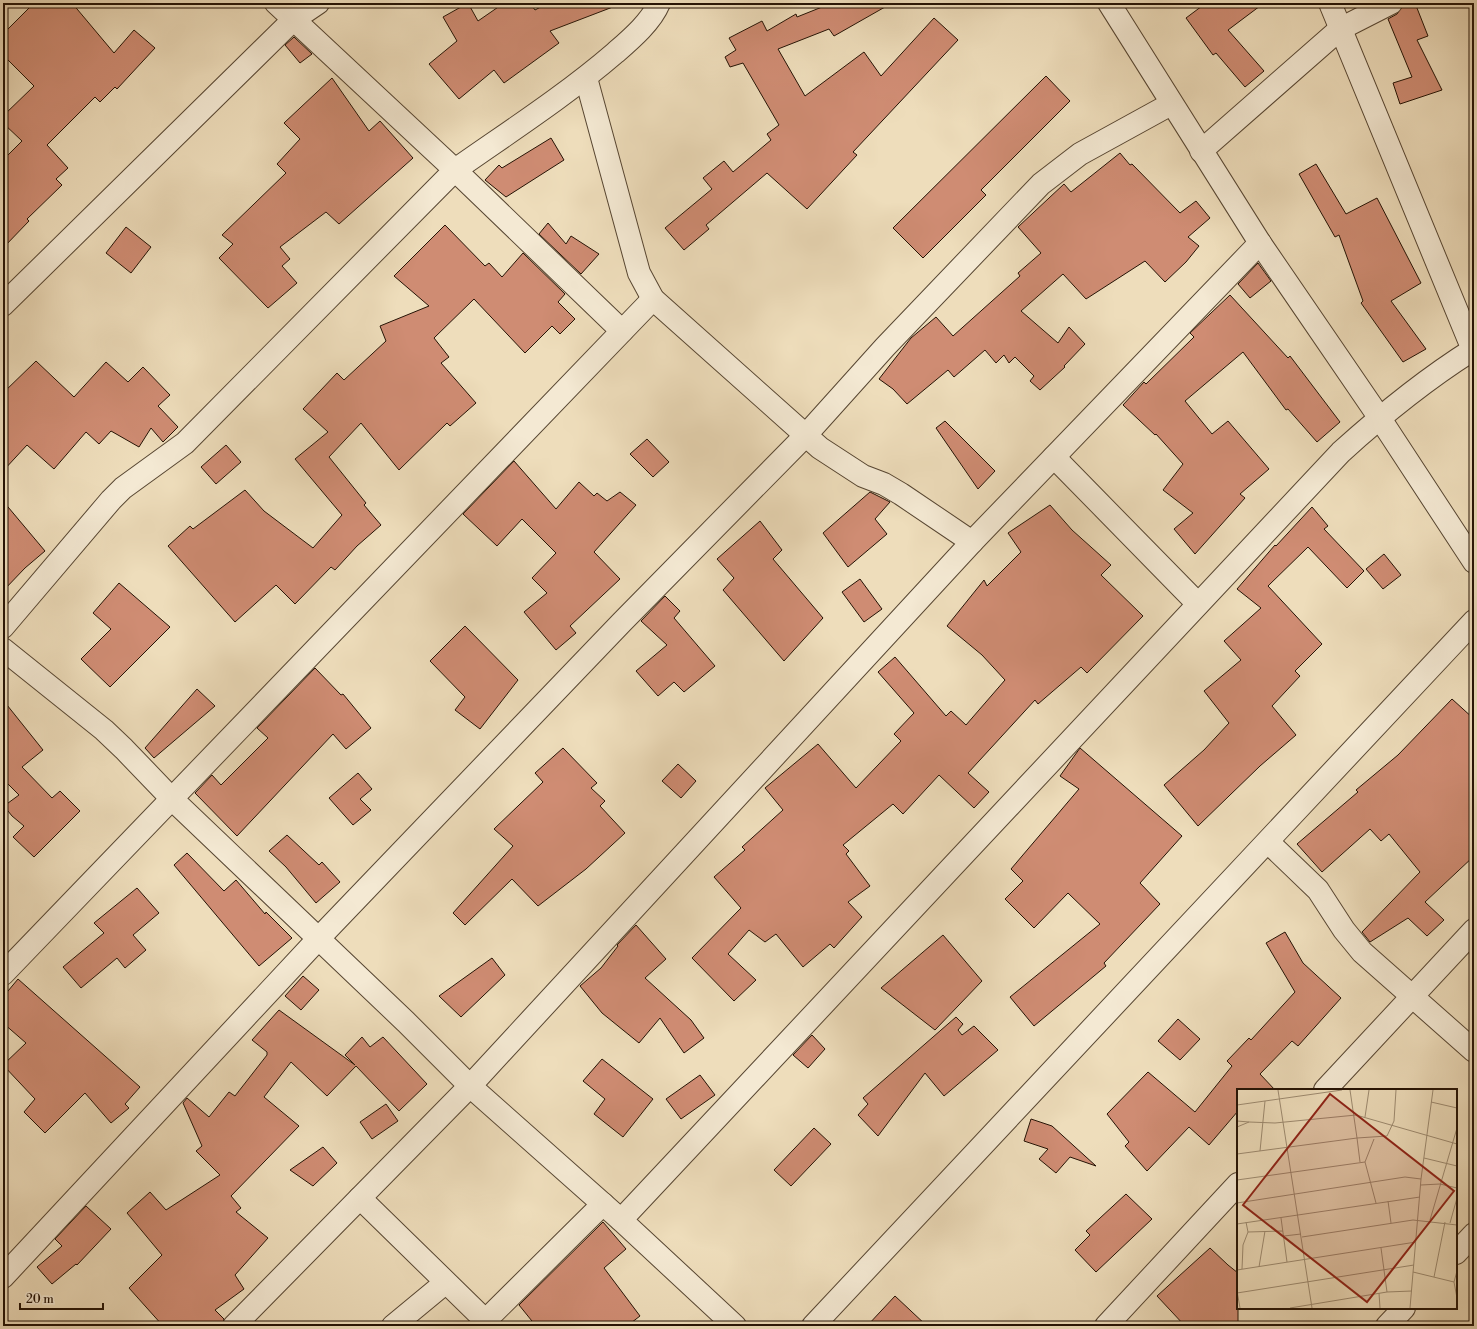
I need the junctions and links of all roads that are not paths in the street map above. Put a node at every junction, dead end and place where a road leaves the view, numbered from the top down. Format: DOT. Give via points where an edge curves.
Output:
graph roads {
  1 [pos="276,3"];
  2 [pos="318,3"];
  3 [pos="659,3"];
  4 [pos="1109,3"];
  5 [pos="1330,3"];
  6 [pos="1391,3"];
  7 [pos="293,20"];
  8 [pos="1340,29"];
  9 [pos="586,78"];
  10 [pos="1171,104"];
  11 [pos="1201,151"];
  12 [pos="455,170"];
  13 [pos="1260,243"];
  14 [pos="653,299"];
  15 [pos="3,305"];
  16 [pos="622,331"];
  17 [pos="1474,349"];
  18 [pos="1379,417"];
  19 [pos="805,436"];
  20 [pos="1054,457"];
  21 [pos="972,542"];
  22 [pos="1474,562"];
  23 [pos="1198,604"];
  24 [pos="1474,621"];
  25 [pos="3,627"];
  26 [pos="3,649"];
  27 [pos="172,799"];
  28 [pos="1268,842"];
  29 [pos="1474,930"];
  30 [pos="319,938"];
  31 [pos="3,974"];
  32 [pos="1411,997"];
  33 [pos="1474,1051"];
  34 [pos="470,1086"];
  35 [pos="1326,1089"];
  36 [pos="1237,1185"];
  37 [pos="360,1198"];
  38 [pos="603,1204"];
  39 [pos="621,1220"];
  40 [pos="1474,1234"];
  41 [pos="1457,1252"];
  42 [pos="3,1277"];
  43 [pos="446,1283"];
  44 [pos="1403,1309"];
  45 [pos="489,1323"];
  46 [pos="234,1326"];
  47 [pos="393,1326"];
  48 [pos="735,1326"];
  49 [pos="813,1326"];
  50 [pos="1106,1326"];
  51 [pos="1387,1326"];
  1 -- 7 [label="street"];
  2 -- 7 [label="street"];
  3 -- 9 [label="street" via="656,11 630,40"];
  4 -- 10 [label="street"];
  5 -- 8 [label="street"];
  6 -- 8 [label="street"];
  7 -- 12 [label="street"];
  7 -- 15 [label="street"];
  8 -- 11 [label="street"];
  8 -- 17 [label="street"];
  9 -- 12 [label="street"];
  9 -- 14 [label="street" via="639,273"];
  10 -- 11 [label="street"];
  10 -- 19 [label="street" via="1080,154 1041,184 885,347"];
  11 -- 13 [label="street"];
  12 -- 16 [label="street"];
  12 -- 25 [label="street" via="185,443 123,488 111,500"];
  13 -- 18 [label="street"];
  13 -- 20 [label="street"];
  14 -- 16 [label="street"];
  14 -- 19 [label="street"];
  16 -- 27 [label="street"];
  17 -- 18 [label="street"];
  18 -- 22 [label="street"];
  18 -- 23 [label="street" via="1341,452"];
  19 -- 21 [label="street" via="839,462 901,494"];
  19 -- 30 [label="street" via="622,622"];
  20 -- 21 [label="street"];
  20 -- 23 [label="street"];
  21 -- 34 [label="street"];
  23 -- 39 [label="street"];
  24 -- 28 [label="street"];
  26 -- 27 [label="street" via="104,730"];
  27 -- 30 [label="street"];
  27 -- 31 [label="street"];
  28 -- 32 [label="street" via="1318,890 1362,952"];
  28 -- 49 [label="street"];
  29 -- 32 [label="street"];
  30 -- 34 [label="street"];
  30 -- 42 [label="street"];
  32 -- 33 [label="street"];
  32 -- 35 [label="street"];
  34 -- 37 [label="street"];
  34 -- 38 [label="street"];
  36 -- 50 [label="street"];
  37 -- 43 [label="street"];
  37 -- 46 [label="street"];
  38 -- 39 [label="street"];
  38 -- 45 [label="street"];
  39 -- 48 [label="street"];
  40 -- 41 [label="street"];
  43 -- 45 [label="street"];
  43 -- 47 [label="street"];
  44 -- 51 [label="street"];
}
